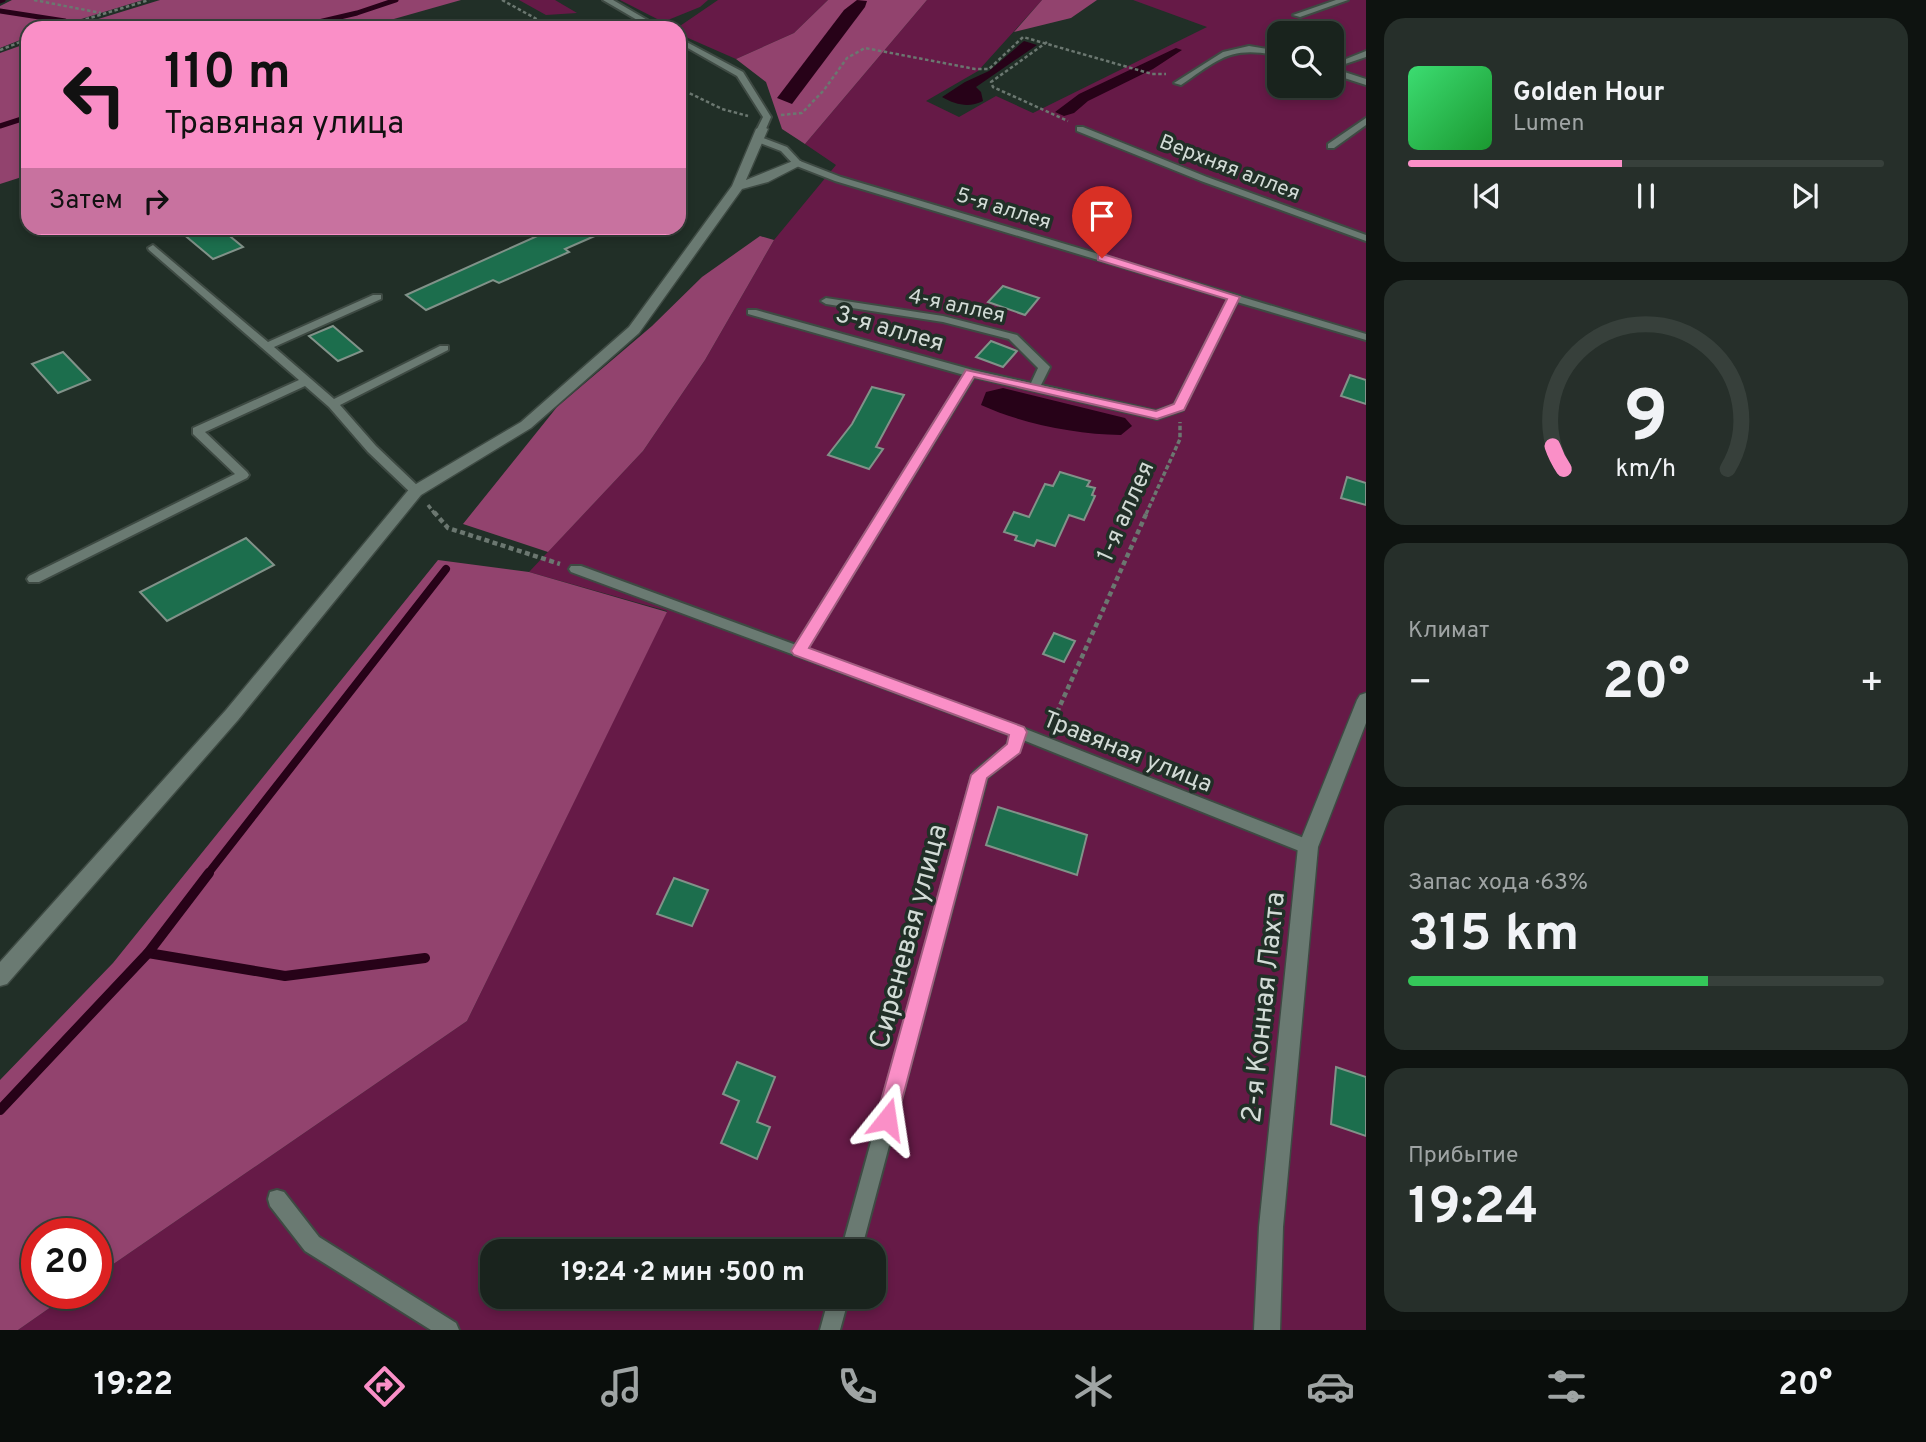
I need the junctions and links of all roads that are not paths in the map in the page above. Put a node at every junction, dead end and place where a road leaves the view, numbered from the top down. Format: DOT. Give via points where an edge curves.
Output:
graph roads {
  1 [pos="607,0"];
  2 [pos="1344,0"];
  3 [pos="1297,15"];
  4 [pos="644,21"];
  5 [pos="686,44"];
  6 [pos="1267,51"];
  7 [pos="1366,54"];
  8 [pos="1345,61"];
  9 [pos="1344,75"];
  10 [pos="1366,82"];
  11 [pos="1178,83"];
  12 [pos="1366,121"];
  13 [pos="762,128"];
  14 [pos="1080,129"];
  15 [pos="1331,146"];
  16 [pos="797,163"];
  17 [pos="738,186"];
  18 [pos="1366,238"];
  19 [pos="153,248"];
  20 [pos="377,297"];
  21 [pos="1234,297"];
  22 [pos="826,301"];
  23 [pos="752,312"];
  24 [pos="1366,337"];
  25 [pos="265,347"];
  26 [pos="444,348"];
  27 [pos="971,373"];
  28 [pos="304,382"];
  29 [pos="1034,388"];
  30 [pos="333,404"];
  31 [pos="416,491"];
  32 [pos="576,569"];
  33 [pos="34,579"];
  34 [pos="799,651"];
  35 [pos="1366,700"];
  36 [pos="1018,732"];
  37 [pos="1307,847"];
  38 [pos="0,977"];
  39 [pos="277,1199"];
  40 [pos="854,1239"];
  41 [pos="836,1309"];
  42 [pos="449,1330"];
  43 [pos="830,1330"];
  44 [pos="1267,1330"];
  1 -- 4 [label="lane"];
  2 -- 3 [label="lane"];
  5 -- 13 [label="lane" via="740,74"];
  6 -- 11 [label="lane" via="1250,46 1229,51"];
  7 -- 8 [label="lane"];
  9 -- 10 [label="lane"];
  12 -- 15 [label="lane"];
  13 -- 16 [label="lane, 5-я аллея"];
  13 -- 17 [label="street"];
  14 -- 18 [label="lane, Верхняя аллея"];
  16 -- 17 [label="street"];
  16 -- 21 [label="lane, 5-я аллея"];
  17 -- 31 [label="street" via="634,330 526,425"];
  19 -- 25 [label="lane"];
  20 -- 25 [label="lane"];
  21 -- 24 [label="lane, 5-я аллея"];
  21 -- 29 [label="lane, 3-я аллея" via="1179,407 1157,415"];
  22 -- 29 [label="lane, 4-я аллея" via="943,319 1013,337 1044,367"];
  23 -- 27 [label="lane, 3-я аллея"];
  25 -- 28 [label="lane"];
  26 -- 30 [label="lane"];
  27 -- 29 [label="lane, 3-я аллея"];
  27 -- 34 [label="lane"];
  28 -- 30 [label="lane"];
  28 -- 33 [label="lane" via="197,431 243,475"];
  30 -- 31 [label="lane"];
  31 -- 38 [label="street" via="232,715"];
  32 -- 34 [label="lane, Травяная улица"];
  34 -- 36 [label="lane, Травяная улица"];
  35 -- 37 [label="street, 2-я Конная Лахта"];
  36 -- 37 [label="lane, Травяная улица"];
  36 -- 40 [label="lane, Сиреневая улица" via="1014,748 979,775"];
  37 -- 44 [label="street, 2-я Конная Лахта" via="1270,1227"];
  39 -- 42 [label="lane" via="312,1244"];
  41 -- 43 [label="lane"];
}
